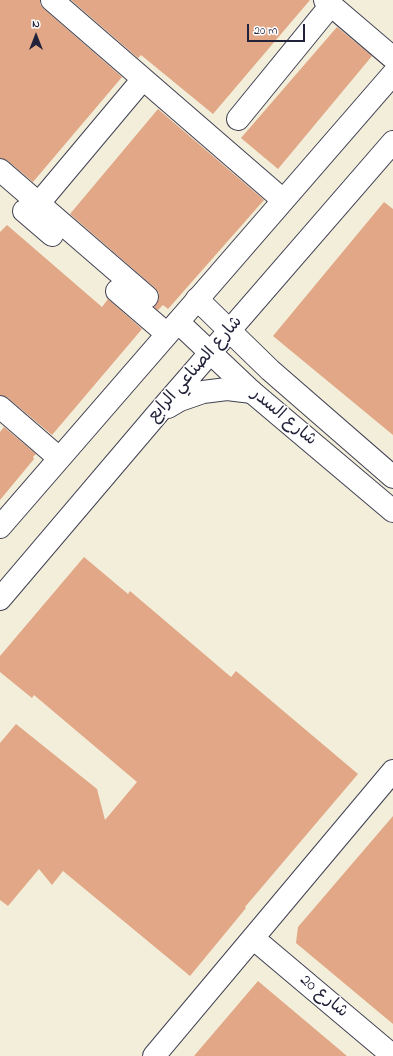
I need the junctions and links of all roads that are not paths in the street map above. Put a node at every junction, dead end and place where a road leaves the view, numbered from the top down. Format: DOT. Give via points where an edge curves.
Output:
graph roads {
  1 [pos="52,0"];
  2 [pos="328,2"];
  3 [pos="393,58"];
  4 [pos="393,74"];
  5 [pos="144,79"];
  6 [pos="238,119"];
  7 [pos="393,142"];
  8 [pos="0,170"];
  9 [pos="283,200"];
  10 [pos="31,207"];
  11 [pos="147,296"];
  12 [pos="197,299"];
  13 [pos="172,328"];
  14 [pos="230,331"];
  15 [pos="210,353"];
  16 [pos="252,392"];
  17 [pos="0,407"];
  18 [pos="158,412"];
  19 [pos="59,458"];
  20 [pos="393,477"];
  21 [pos="393,511"];
  22 [pos="0,527"];
  23 [pos="0,599"];
  24 [pos="390,780"];
  25 [pos="253,938"];
  26 [pos="154,1056"];
  27 [pos="393,1056"];
  1 -- 5 [label="main road"];
  2 -- 3 [label="main road"];
  2 -- 6 [label="main road"];
  4 -- 9 [label="main road"];
  5 -- 9 [label="main road"];
  5 -- 10 [label="main road"];
  7 -- 14 [label="main road, شارع الصناعي الرابع"];
  8 -- 10 [label="main road"];
  9 -- 12 [label="main road"];
  10 -- 11 [label="main road"];
  10 -- 13 [label="main road, شارع السدر"];
  12 -- 13 [label="main road"];
  12 -- 14 [label="main road, شارع السدر"];
  13 -- 15 [label="main road, شارع السدر"];
  13 -- 19 [label="main road"];
  14 -- 15 [label="main road, شارع الصناعي الرابع"];
  14 -- 20 [label="main road, شارع السدر" via="270,370"];
  15 -- 16 [label="main road, شارع السدر"];
  15 -- 18 [label="main road, شارع الصناعي الرابع"];
  16 -- 18 [label="main road" via="227,389 203,392 180,400"];
  16 -- 21 [label="main road, شارع السدر"];
  17 -- 19 [label="main road"];
  18 -- 23 [label="main road, شارع الصناعي الرابع"];
  19 -- 22 [label="main road"];
  24 -- 25 [label="main road"];
  25 -- 26 [label="main road"];
  25 -- 27 [label="main road, شارع 20"];
}
